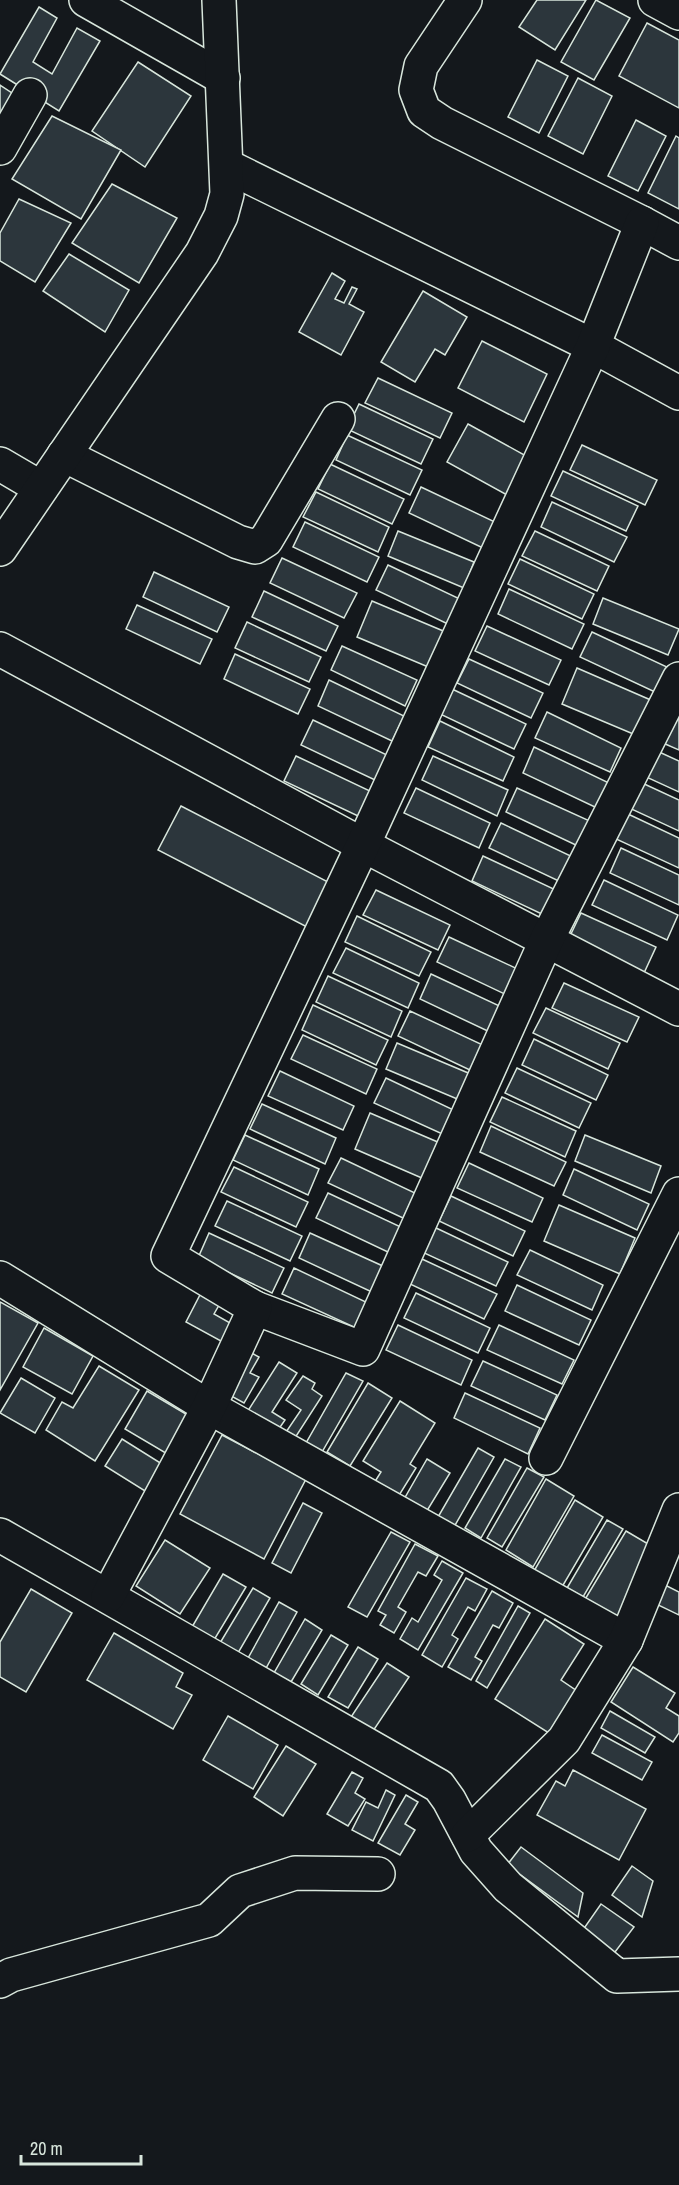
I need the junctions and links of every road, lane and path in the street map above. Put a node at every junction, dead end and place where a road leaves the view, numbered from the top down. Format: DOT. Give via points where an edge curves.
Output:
graph roads {
  1 [pos="86,0"];
  2 [pos="219,0"];
  3 [pos="465,0"];
  4 [pos="655,0"];
  5 [pos="679,13"];
  6 [pos="223,78"];
  7 [pos="30,95"];
  8 [pos="0,148"];
  9 [pos="226,166"];
  10 [pos="642,223"];
  11 [pos="679,243"];
  12 [pos="593,346"];
  13 [pos="679,393"];
  14 [pos="338,419"];
  15 [pos="64,455"];
  16 [pos="0,464"];
  17 [pos="41,488"];
  18 [pos="0,549"];
  19 [pos="0,649"];
  20 [pos="679,679"];
  21 [pos="363,845"];
  22 [pos="547,939"];
  23 [pos="679,1009"];
  24 [pos="679,1194"];
  25 [pos="0,1278"];
  26 [pos="255,1308"];
  27 [pos="209,1407"];
  28 [pos="546,1458"];
  29 [pos="679,1510"];
  30 [pos="0,1535"];
  31 [pos="108,1596"];
  32 [pos="626,1640"];
  33 [pos="468,1835"];
  34 [pos="378,1874"];
  35 [pos="679,1974"];
  36 [pos="0,1981"];
  1 -- 6 [label="street"];
  2 -- 6 [label="street"];
  3 -- 10 [label="street" via="421,66 416,90 424,111"];
  4 -- 5 [label="street"];
  6 -- 9 [label="street"];
  7 -- 8 [label="street"];
  9 -- 12 [label="street"];
  9 -- 15 [label="street" via="227,194 221,216 202,253"];
  10 -- 11 [label="street"];
  10 -- 12 [label="street"];
  12 -- 13 [label="street"];
  12 -- 21 [label="street"];
  14 -- 15 [label="street" via="266,540 255,547"];
  15 -- 17 [label="street"];
  16 -- 17 [label="street"];
  17 -- 18 [label="street"];
  19 -- 21 [label="street"];
  20 -- 22 [label="street"];
  21 -- 22 [label="street"];
  21 -- 26 [label="street" via="168,1256"];
  22 -- 23 [label="street"];
  22 -- 26 [label="street" via="363,1349"];
  24 -- 28 [label="street"];
  25 -- 27 [label="street"];
  26 -- 27 [label="street"];
  27 -- 31 [label="street"];
  27 -- 32 [label="street"];
  29 -- 32 [label="street"];
  30 -- 31 [label="street"];
  31 -- 33 [label="street" via="439,1786"];
  32 -- 33 [label="street" via="564,1740"];
  33 -- 35 [label="street" via="481,1857 508,1887 617,1976"];
  34 -- 36 [label="street" via="294,1873 240,1891 209,1920"];
}
